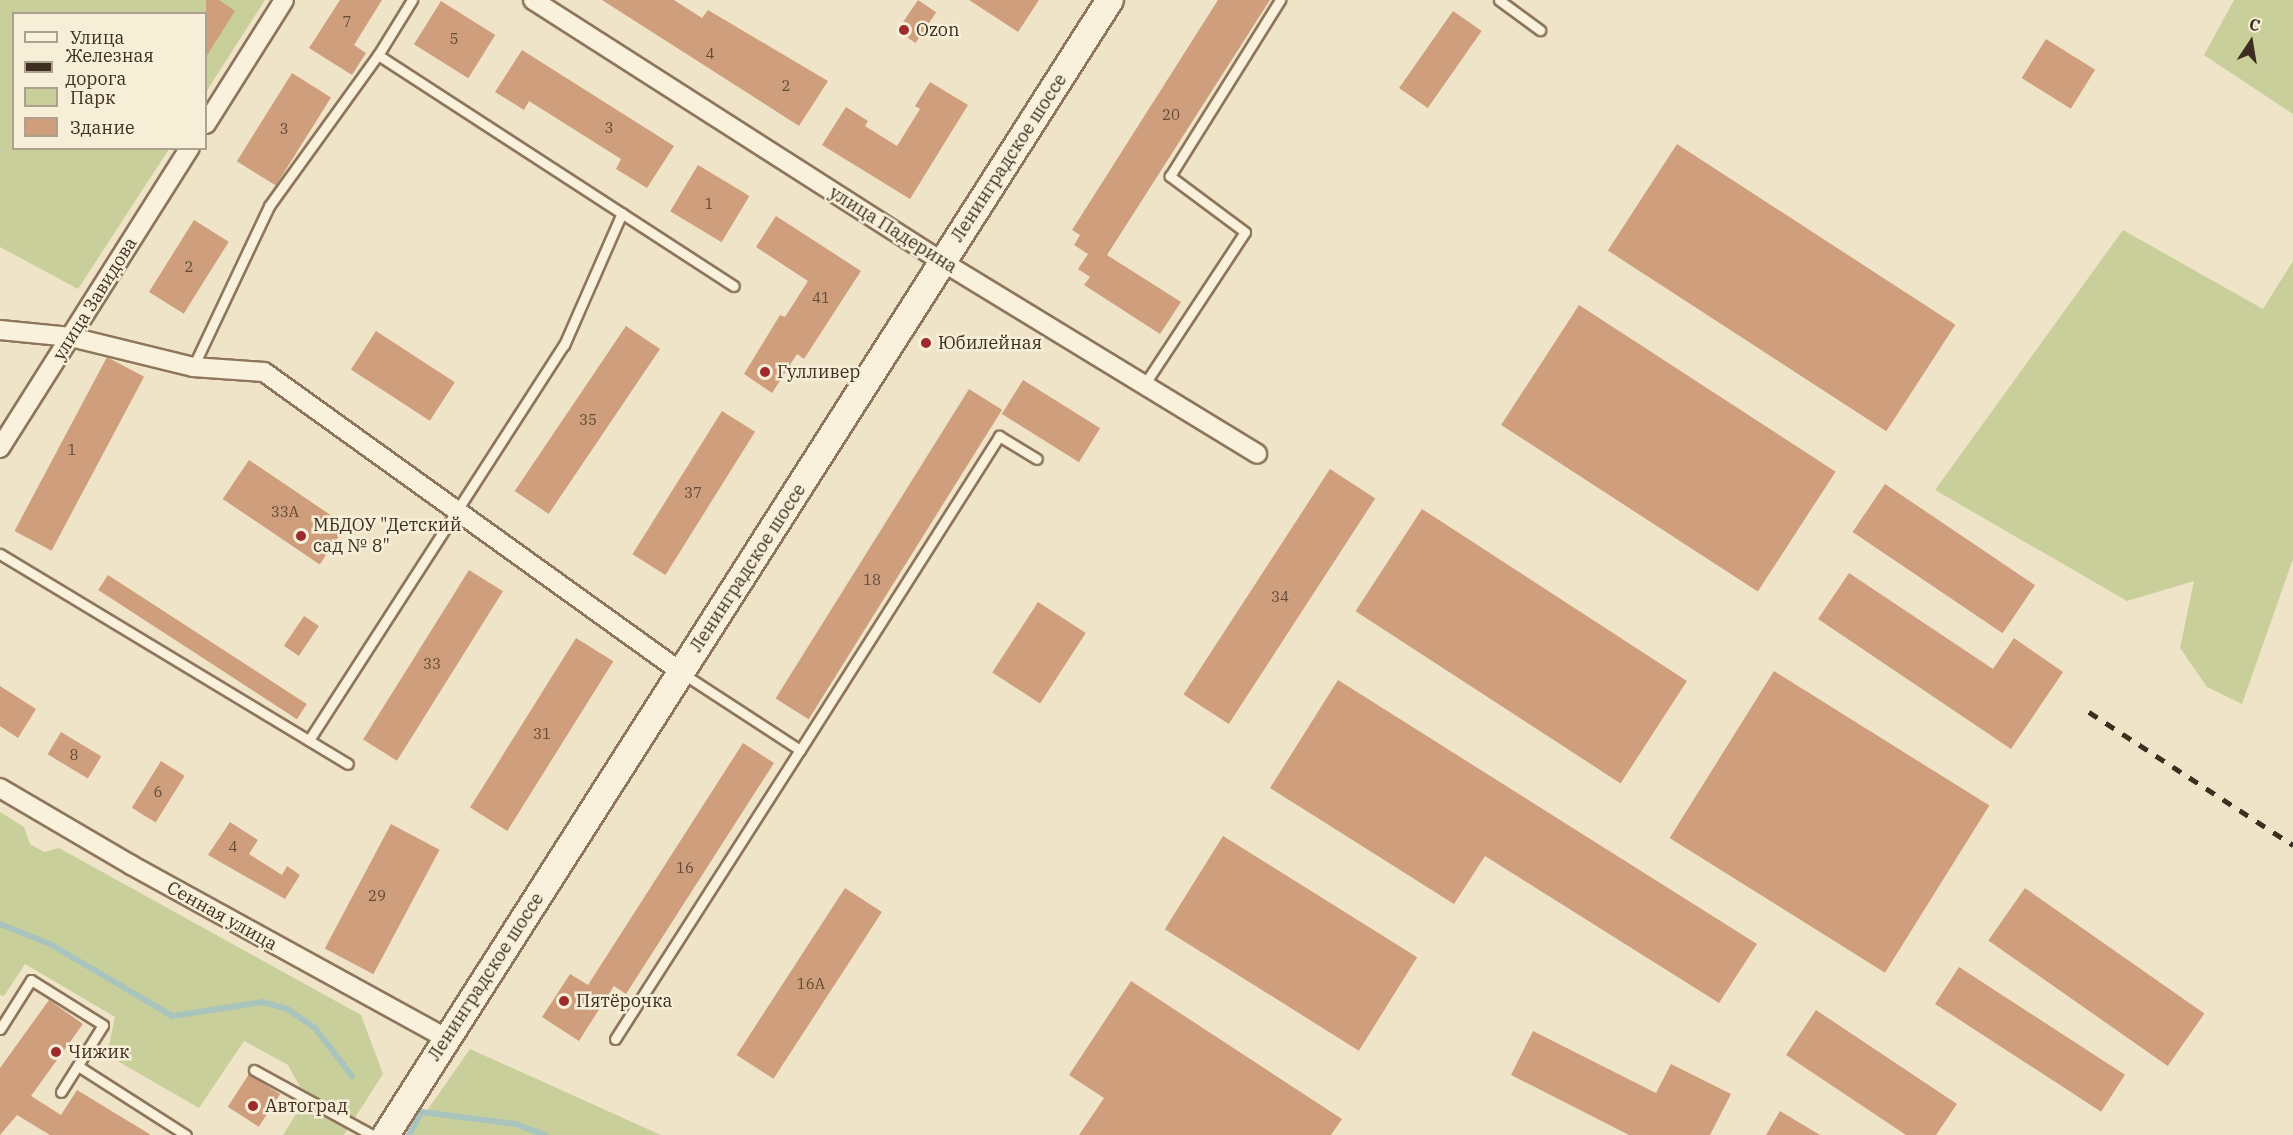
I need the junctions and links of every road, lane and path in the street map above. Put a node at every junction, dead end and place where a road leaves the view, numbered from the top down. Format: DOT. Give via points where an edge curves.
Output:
graph roads {
  1 [pos="284,0"];
  2 [pos="412,0"];
  3 [pos="533,0"];
  4 [pos="1110,0"];
  5 [pos="1280,0"];
  6 [pos="1498,0"];
  7 [pos="1540,30"];
  8 [pos="378,55"];
  9 [pos="207,122"];
  10 [pos="189,150"];
  11 [pos="622,213"];
  12 [pos="943,262"];
  13 [pos="734,286"];
  14 [pos="0,330"];
  15 [pos="71,337"];
  16 [pos="193,367"];
  17 [pos="1144,385"];
  18 [pos="0,448"];
  19 [pos="1257,454"];
  20 [pos="1037,459"];
  21 [pos="459,512"];
  22 [pos="0,554"];
  23 [pos="681,672"];
  24 [pos="309,740"];
  25 [pos="800,750"];
  26 [pos="348,764"];
  27 [pos="0,788"];
  28 [pos="0,1029"];
  29 [pos="447,1039"];
  30 [pos="615,1039"];
  31 [pos="78,1066"];
  32 [pos="255,1070"];
  33 [pos="61,1092"];
  34 [pos="186,1135"];
  35 [pos="372,1135"];
  36 [pos="386,1135"];
  1 -- 9 [label="street"];
  2 -- 8 [label="lane"];
  3 -- 12 [label="street, улица Падерина"];
  4 -- 12 [label="main road, Ленинградское шоссе"];
  5 -- 17 [label="lane" via="1170,176 1245,232"];
  6 -- 7 [label="lane"];
  8 -- 11 [label="lane"];
  8 -- 16 [label="lane" via="269,206"];
  10 -- 15 [label="street, улица Завидова"];
  11 -- 13 [label="lane"];
  11 -- 21 [label="lane" via="564,345"];
  12 -- 17 [label="street, улица Падерина"];
  12 -- 23 [label="main road, Ленинградское шоссе"];
  14 -- 15 [label="street"];
  15 -- 16 [label="street"];
  15 -- 18 [label="street, улица Завидова"];
  16 -- 21 [label="street" via="264,372"];
  17 -- 19 [label="street, улица Падерина"];
  20 -- 25 [label="lane" via="999,436"];
  21 -- 23 [label="street"];
  21 -- 24 [label="lane"];
  22 -- 24 [label="lane"];
  23 -- 25 [label="lane"];
  23 -- 29 [label="main road, Ленинградское шоссе"];
  24 -- 26 [label="lane"];
  25 -- 30 [label="lane"];
  27 -- 29 [label="street, Сенная улица" via="131,865"];
  28 -- 31 [label="lane" via="31,980 103,1025"];
  29 -- 36 [label="main road, Ленинградское шоссе"];
  31 -- 33 [label="lane"];
  31 -- 34 [label="lane"];
  32 -- 35 [label="lane"];
}
